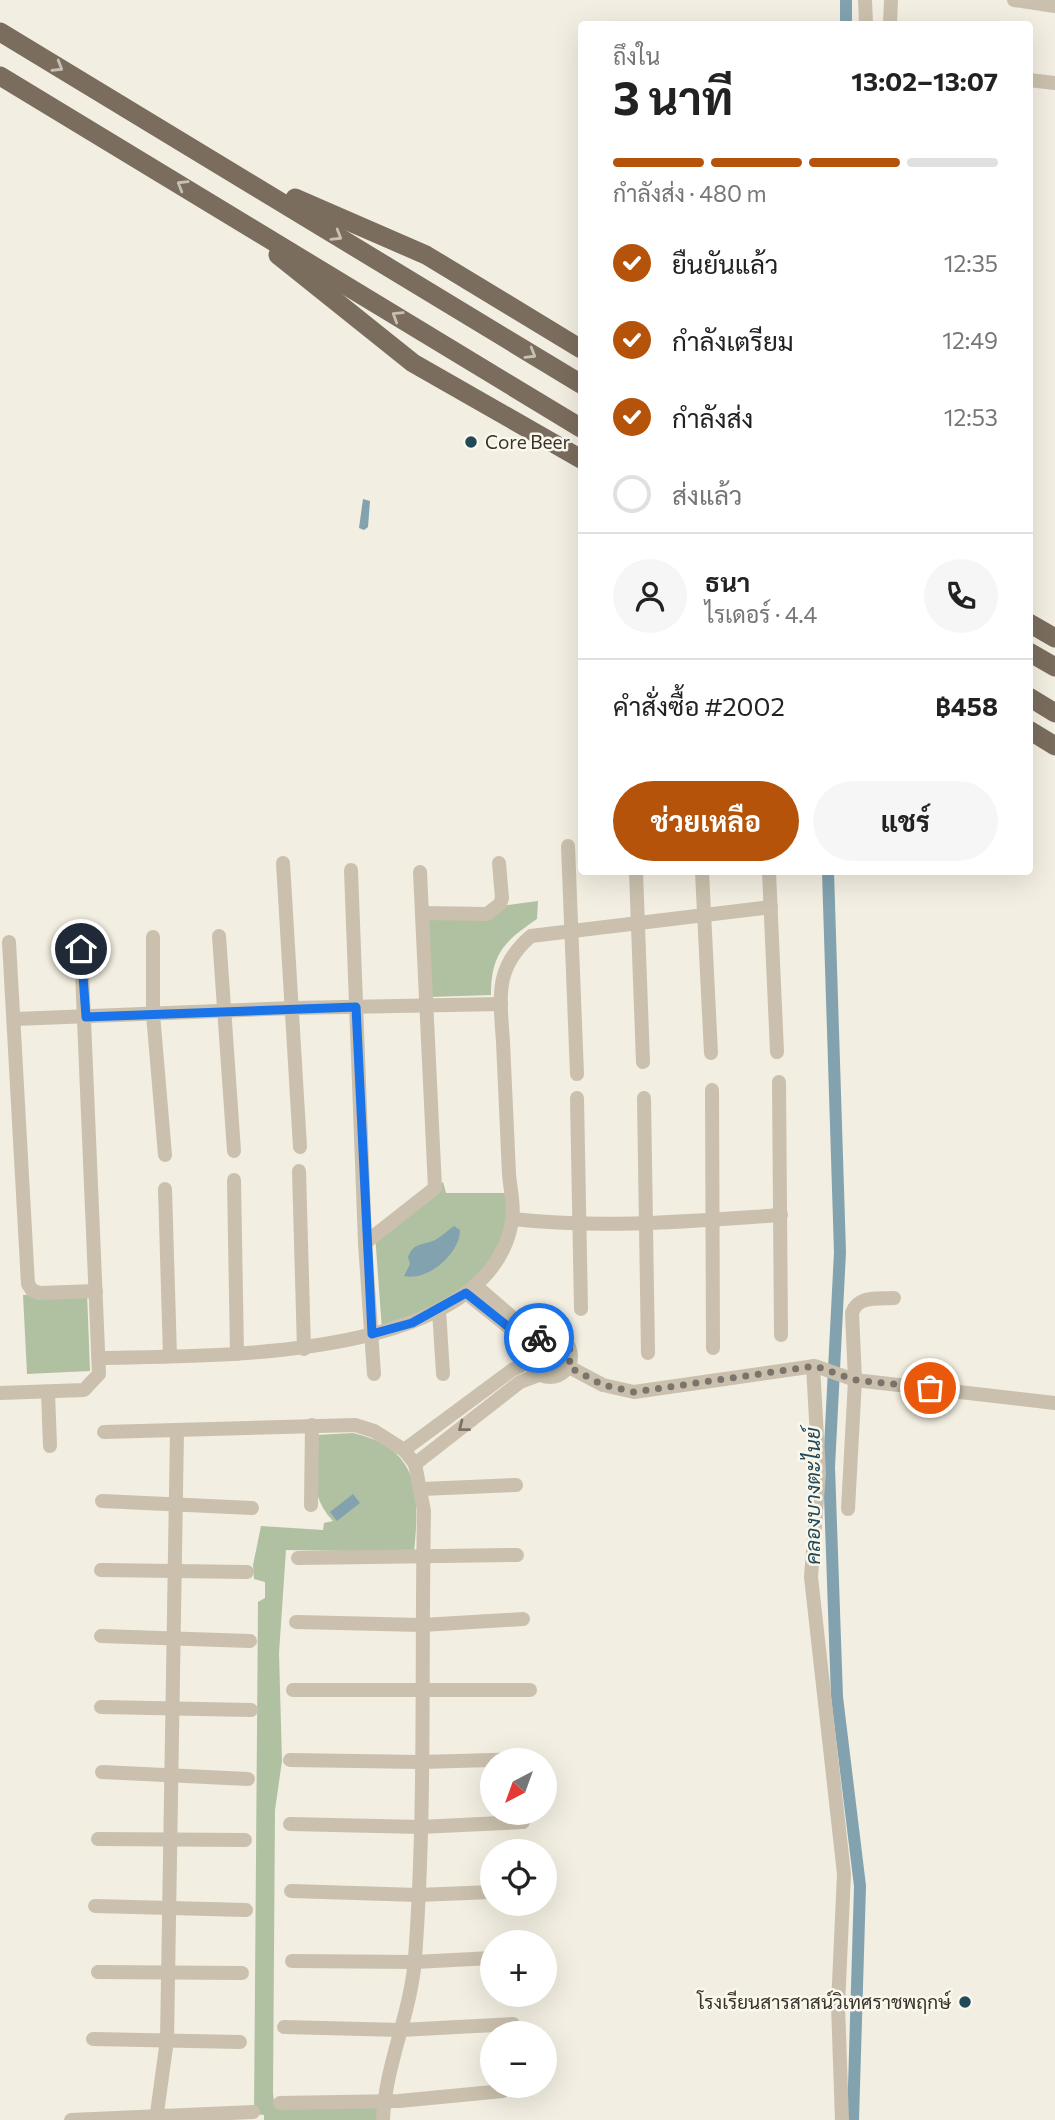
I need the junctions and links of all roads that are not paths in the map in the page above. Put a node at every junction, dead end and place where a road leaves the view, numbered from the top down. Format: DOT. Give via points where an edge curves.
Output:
graph roads {
  1 [pos="865,0"];
  2 [pos="891,0"];
  3 [pos="1014,0"];
  4 [pos="1055,6"];
  5 [pos="866,21"];
  6 [pos="890,21"];
  7 [pos="0,32"];
  8 [pos="0,76"];
  9 [pos="1033,80"];
  10 [pos="1055,83"];
  11 [pos="229,170"];
  12 [pos="214,204"];
  13 [pos="456,275"];
  14 [pos="442,300"];
  15 [pos="578,347"];
  16 [pos="455,352"];
  17 [pos="442,379"];
  18 [pos="578,382"];
  19 [pos="578,426"];
  20 [pos="578,457"];
  21 [pos="1033,625"];
  22 [pos="1055,638"];
  23 [pos="1033,654"];
  24 [pos="1055,667"];
  25 [pos="1033,699"];
  26 [pos="1055,713"];
  27 [pos="1033,732"];
  28 [pos="1055,746"];
  29 [pos="568,846"];
  30 [pos="283,863"];
  31 [pos="499,863"];
  32 [pos="351,870"];
  33 [pos="420,872"];
  34 [pos="636,875"];
  35 [pos="702,875"];
  36 [pos="769,875"];
  37 [pos="771,908"];
  38 [pos="422,913"];
  39 [pos="705,915"];
  40 [pos="638,923"];
  41 [pos="571,931"];
  42 [pos="219,936"];
  43 [pos="153,937"];
  44 [pos="9,942"];
  45 [pos="81,949"];
  46 [pos="501,1004"];
  47 [pos="426,1006"];
  48 [pos="356,1007"];
  49 [pos="293,1008"];
  50 [pos="222,1013"];
  51 [pos="153,1014"];
  52 [pos="86,1017"];
  53 [pos="15,1019"];
  54 [pos="776,1052"];
  55 [pos="711,1053"];
  56 [pos="643,1062"];
  57 [pos="577,1074"];
  58 [pos="779,1082"];
  59 [pos="712,1090"];
  60 [pos="578,1098"];
  61 [pos="644,1098"];
  62 [pos="300,1147"];
  63 [pos="234,1151"];
  64 [pos="164,1156"];
  65 [pos="299,1171"];
  66 [pos="234,1180"];
  67 [pos="165,1189"];
  68 [pos="781,1215"];
  69 [pos="513,1219"];
  70 [pos="712,1220"];
  71 [pos="645,1224"];
  72 [pos="579,1226"];
  73 [pos="365,1243"];
  74 [pos="470,1289"];
  75 [pos="96,1291"];
  76 [pos="894,1298"];
  77 [pos="581,1309"];
  78 [pos="439,1310"];
  79 [pos="372,1334"];
  80 [pos="781,1335"];
  81 [pos="534,1342"];
  82 [pos="713,1348"];
  83 [pos="304,1349"];
  84 [pos="648,1353"];
  85 [pos="237,1354"];
  86 [pos="170,1356"];
  87 [pos="99,1358"];
  88 [pos="528,1362"];
  89 [pos="569,1367"];
  90 [pos="818,1367"];
  91 [pos="374,1374"];
  92 [pos="443,1374"];
  93 [pos="538,1375"];
  94 [pos="851,1378"];
  95 [pos="489,1387"];
  96 [pos="48,1392"];
  97 [pos="0,1393"];
  98 [pos="498,1399"];
  99 [pos="1055,1403"];
  100 [pos="312,1424"];
  101 [pos="104,1432"];
  102 [pos="177,1432"];
  103 [pos="50,1446"];
  104 [pos="404,1450"];
  105 [pos="415,1464"];
  106 [pos="516,1485"];
  107 [pos="422,1489"];
  108 [pos="102,1500"];
  109 [pos="311,1504"];
  110 [pos="177,1505"];
  111 [pos="252,1508"];
  112 [pos="848,1509"];
  113 [pos="517,1555"];
  114 [pos="298,1558"];
  115 [pos="423,1558"];
  116 [pos="102,1570"];
  117 [pos="176,1571"];
  118 [pos="247,1572"];
  119 [pos="523,1619"];
  120 [pos="296,1622"];
  121 [pos="422,1625"];
  122 [pos="101,1636"];
  123 [pos="175,1637"];
  124 [pos="250,1641"];
  125 [pos="293,1690"];
  126 [pos="530,1690"];
  127 [pos="422,1692"];
  128 [pos="101,1707"];
  129 [pos="175,1707"];
  130 [pos="251,1710"];
  131 [pos="290,1759"];
  132 [pos="480,1760"];
  133 [pos="421,1762"];
  134 [pos="102,1772"];
  135 [pos="172,1774"];
  136 [pos="248,1779"];
  137 [pos="290,1824"];
  138 [pos="480,1824"];
  139 [pos="420,1827"];
  140 [pos="98,1839"];
  141 [pos="170,1839"];
  142 [pos="245,1840"];
  143 [pos="291,1891"];
  144 [pos="480,1892"];
  145 [pos="418,1895"];
  146 [pos="95,1906"];
  147 [pos="169,1906"];
  148 [pos="246,1910"];
  149 [pos="480,1959"];
  150 [pos="292,1961"];
  151 [pos="415,1962"];
  152 [pos="98,1972"];
  153 [pos="168,1973"];
  154 [pos="242,1973"];
  155 [pos="480,2026"];
  156 [pos="284,2027"];
  157 [pos="401,2030"];
  158 [pos="93,2039"];
  159 [pos="167,2040"];
  160 [pos="240,2042"];
  161 [pos="480,2093"];
  162 [pos="384,2101"];
  163 [pos="280,2103"];
  164 [pos="253,2112"];
  165 [pos="156,2119"];
  166 [pos="71,2120"];
  167 [pos="383,2120"];
  168 [pos="842,2120"];
  1 -- 5 [label="street"];
  2 -- 6 [label="street"];
  3 -- 4 [label="street"];
  7 -- 11 [label="main road, one-way"];
  12 -- 8 [label="main road, one-way"];
  9 -- 10 [label="street"];
  11 -- 13 [label="main road" via="426,255"];
  11 -- 14 [label="main road, one-way"];
  16 -- 12 [label="main road, one-way"];
  12 -- 17 [label="main road" via="412,363"];
  13 -- 14 [label="main road" via="432,265 422,272 425,284"];
  13 -- 15 [label="main road"];
  14 -- 18 [label="main road, one-way"];
  16 -- 17 [label="main road" via="436,345 424,353 424,365"];
  16 -- 19 [label="main road"];
  17 -- 20 [label="main road"];
  21 -- 22 [label="main road"];
  23 -- 24 [label="main road"];
  25 -- 26 [label="main road"];
  27 -- 28 [label="main road"];
  29 -- 41 [label="street"];
  30 -- 49 [label="street"];
  31 -- 38 [label="street" via="502,898 494,910 487,914"];
  32 -- 48 [label="street"];
  33 -- 38 [label="street"];
  34 -- 40 [label="street"];
  35 -- 39 [label="street"];
  36 -- 37 [label="street"];
  37 -- 39 [label="street"];
  37 -- 54 [label="street"];
  38 -- 47 [label="street"];
  39 -- 40 [label="street"];
  39 -- 55 [label="street"];
  40 -- 41 [label="street"];
  40 -- 56 [label="street"];
  41 -- 46 [label="street" via="531,936 517,948 506,962"];
  41 -- 57 [label="street"];
  42 -- 50 [label="street"];
  43 -- 51 [label="street"];
  44 -- 53 [label="street"];
  45 -- 52 [label="street"];
  46 -- 47 [label="street"];
  46 -- 69 [label="street"];
  47 -- 48 [label="street"];
  47 -- 73 [label="street" via="435,1188"];
  48 -- 49 [label="street"];
  48 -- 73 [label="street"];
  49 -- 50 [label="street"];
  49 -- 62 [label="street"];
  50 -- 51 [label="street"];
  50 -- 63 [label="street"];
  51 -- 52 [label="street"];
  51 -- 64 [label="street"];
  52 -- 53 [label="street"];
  52 -- 75 [label="street"];
  53 -- 75 [label="street" via="28,1284 39,1293"];
  58 -- 68 [label="street"];
  59 -- 70 [label="street"];
  60 -- 72 [label="street"];
  61 -- 71 [label="street"];
  65 -- 83 [label="street"];
  66 -- 85 [label="street"];
  67 -- 86 [label="street"];
  68 -- 70 [label="street"];
  68 -- 80 [label="street"];
  69 -- 72 [label="street"];
  69 -- 74 [label="street" via="496,1260"];
  70 -- 71 [label="street"];
  70 -- 82 [label="street"];
  71 -- 72 [label="street"];
  71 -- 84 [label="street"];
  72 -- 77 [label="street"];
  73 -- 79 [label="street"];
  74 -- 78 [label="street"];
  74 -- 81 [label="street"];
  75 -- 87 [label="street"];
  76 -- 94 [label="street" via="867,1299 854,1307"];
  78 -- 79 [label="street"];
  78 -- 92 [label="street"];
  79 -- 83 [label="street"];
  79 -- 91 [label="street"];
  81 -- 88 [label="street"];
  81 -- 89 [label="street" via="544,1335 561,1337 571,1351"];
  83 -- 85 [label="street"];
  85 -- 86 [label="street"];
  86 -- 87 [label="street"];
  87 -- 96 [label="street" via="99,1374 84,1390"];
  88 -- 93 [label="street"];
  88 -- 95 [label="street"];
  89 -- 90 [label="street" via="603,1385 634,1392"];
  89 -- 93 [label="street" via="555,1377"];
  90 -- 94 [label="street"];
  90 -- 168 [label="street" via="819,1473 811,1577 844,1874 838,2005"];
  93 -- 98 [label="street"];
  94 -- 99 [label="street"];
  94 -- 112 [label="street"];
  95 -- 98 [label="street"];
  95 -- 104 [label="street"];
  96 -- 97 [label="street"];
  96 -- 103 [label="street"];
  98 -- 105 [label="street, one-way"];
  100 -- 102 [label="street"];
  100 -- 104 [label="street" via="374,1430"];
  100 -- 109 [label="street"];
  101 -- 102 [label="street"];
  102 -- 110 [label="street"];
  104 -- 105 [label="street"];
  105 -- 107 [label="street"];
  106 -- 107 [label="street"];
  107 -- 115 [label="street"];
  108 -- 110 [label="street"];
  110 -- 111 [label="street"];
  110 -- 117 [label="street"];
  113 -- 115 [label="street"];
  114 -- 115 [label="street"];
  115 -- 121 [label="street"];
  116 -- 117 [label="street"];
  117 -- 118 [label="street"];
  117 -- 123 [label="street"];
  119 -- 121 [label="street"];
  120 -- 121 [label="street"];
  121 -- 127 [label="street"];
  122 -- 123 [label="street"];
  123 -- 124 [label="street"];
  123 -- 129 [label="street"];
  125 -- 127 [label="street"];
  126 -- 127 [label="street"];
  127 -- 133 [label="street"];
  128 -- 129 [label="street"];
  129 -- 130 [label="street"];
  129 -- 135 [label="street"];
  131 -- 133 [label="street"];
  132 -- 133 [label="street"];
  133 -- 139 [label="street"];
  134 -- 135 [label="street"];
  135 -- 136 [label="street"];
  135 -- 141 [label="street"];
  137 -- 139 [label="street"];
  138 -- 139 [label="street"];
  139 -- 145 [label="street"];
  140 -- 141 [label="street"];
  141 -- 142 [label="street"];
  141 -- 147 [label="street"];
  143 -- 145 [label="street"];
  144 -- 145 [label="street"];
  145 -- 151 [label="street"];
  146 -- 147 [label="street"];
  147 -- 148 [label="street"];
  147 -- 153 [label="street"];
  149 -- 151 [label="street"];
  150 -- 151 [label="street"];
  151 -- 157 [label="street"];
  152 -- 153 [label="street"];
  153 -- 154 [label="street"];
  153 -- 159 [label="street"];
  155 -- 157 [label="street"];
  156 -- 157 [label="street"];
  157 -- 162 [label="street"];
  158 -- 159 [label="street"];
  159 -- 160 [label="street"];
  159 -- 165 [label="street"];
  161 -- 162 [label="street"];
  162 -- 163 [label="street"];
  162 -- 167 [label="street"];
  164 -- 165 [label="street"];
  165 -- 166 [label="street"];
}
